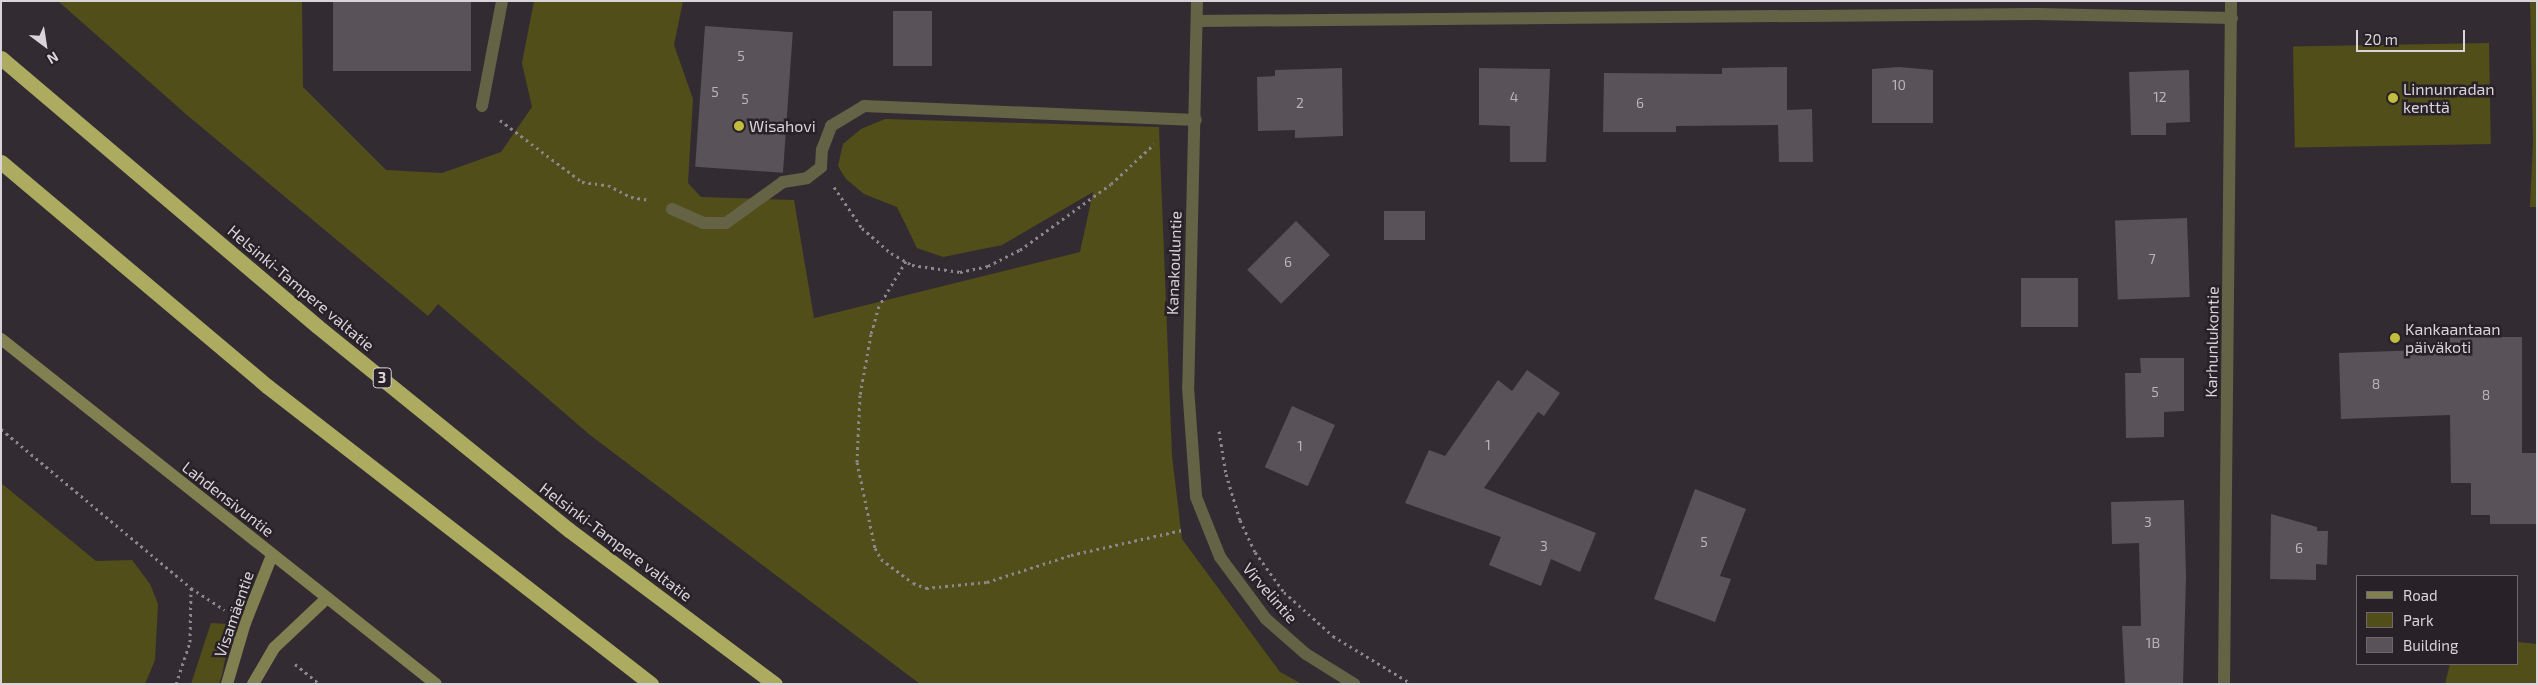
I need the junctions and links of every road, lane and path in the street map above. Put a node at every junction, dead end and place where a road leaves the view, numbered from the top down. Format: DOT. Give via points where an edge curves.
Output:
graph roads {
  1 [pos="502,1"];
  2 [pos="1197,1"];
  3 [pos="2231,1"];
  4 [pos="2232,18"];
  5 [pos="1196,21"];
  6 [pos="1,58"];
  7 [pos="482,106"];
  8 [pos="1177,120"];
  9 [pos="1196,120"];
  10 [pos="1,162"];
  11 [pos="821,167"];
  12 [pos="672,209"];
  13 [pos="906,261"];
  14 [pos="1,340"];
  15 [pos="1,429"];
  16 [pos="1219,429"];
  17 [pos="1205,525"];
  18 [pos="272,555"];
  19 [pos="190,588"];
  20 [pos="327,598"];
  21 [pos="245,623"];
  22 [pos="274,648"];
  23 [pos="176,684"];
  24 [pos="228,684"];
  25 [pos="253,684"];
  26 [pos="320,684"];
  27 [pos="436,684"];
  28 [pos="651,684"];
  29 [pos="775,684"];
  30 [pos="1354,684"];
  31 [pos="1412,684"];
  32 [pos="2224,684"];
  1 -- 7 [label="street"];
  2 -- 5 [label="street, Kanakouluntie"];
  3 -- 4 [label="street, Karhunlukontie"];
  4 -- 5 [label="street" via="2027,14"];
  4 -- 32 [label="street, Karhunlukontie"];
  5 -- 9 [label="street, Kanakouluntie"];
  6 -- 29 [label="highway, Helsinki-Tampere valtatie / 3" via="317,326 524,493"];
  7 -- 12 [label="path" via="582,182 608,186 631,197 658,201"];
  8 -- 9 [label="street"];
  8 -- 11 [label="street" via="864,106 831,126 822,150"];
  8 -- 13 [label="path" via="1111,184 1020,250 988,266 960,272"];
  9 -- 17 [label="street, Kanakouluntie" via="1188,387 1192,462"];
  10 -- 28 [label="highway" via="267,386"];
  11 -- 12 [label="street" via="807,178 783,182 726,224 703,222"];
  11 -- 13 [label="path" via="862,228 891,253"];
  13 -- 17 [label="path" via="879,306 860,395 857,462 875,548 881,559 906,579 926,588 987,582 1072,556"];
  14 -- 18 [label="main road, Lahdensivuntie"];
  15 -- 19 [label="path"];
  16 -- 31 [label="path" via="1226,474 1240,520 1255,552 1284,592 1333,636"];
  17 -- 30 [label="street, Virvelintie" via="1235,580 1266,619 1306,654"];
  18 -- 20 [label="main road, Lahdensivuntie"];
  18 -- 21 [label="main road, Visamäentie"];
  19 -- 21 [label="path"];
  19 -- 23 [label="path, Visamäentie" via="190,642"];
  20 -- 22 [label="main road"];
  20 -- 27 [label="main road, Lahdensivuntie"];
  21 -- 24 [label="main road, Visamäentie"];
  22 -- 25 [label="main road"];
  22 -- 26 [label="path"];
}
